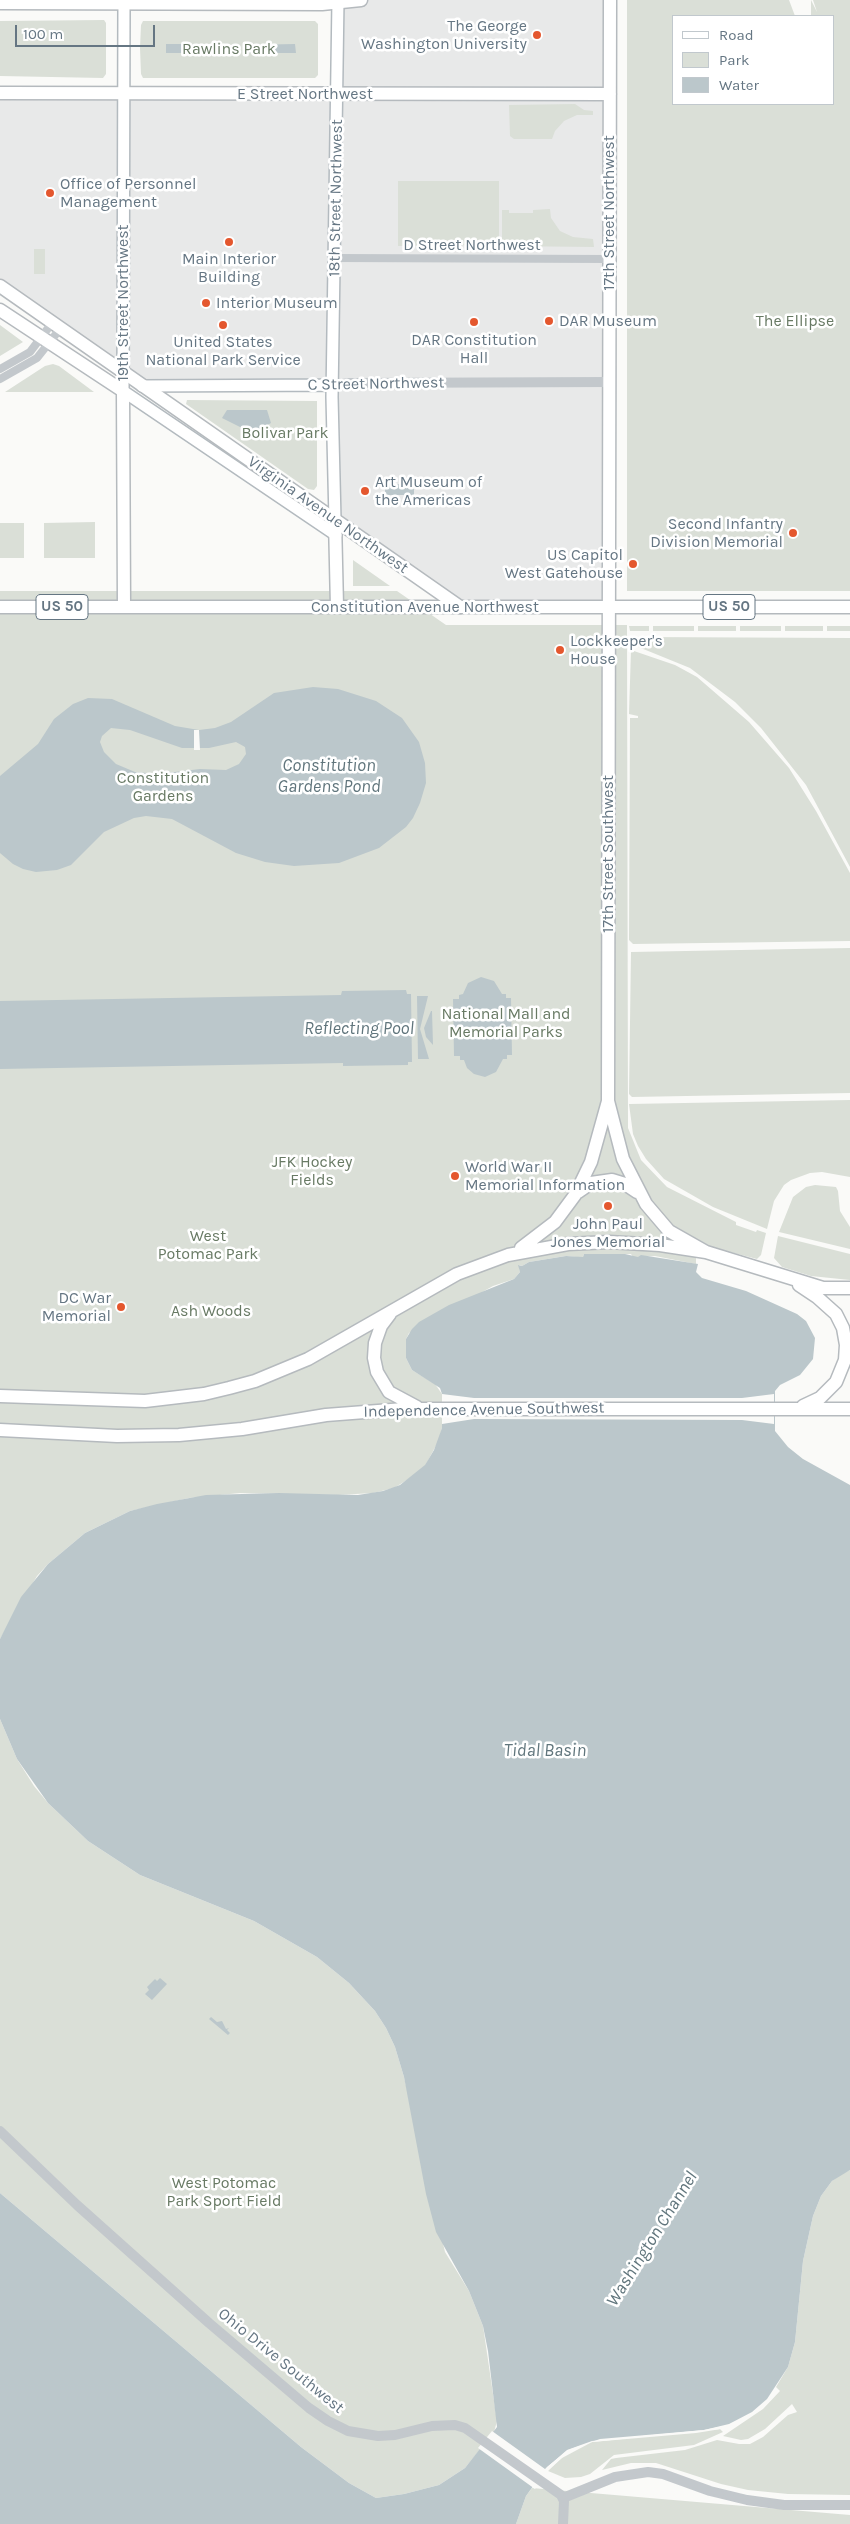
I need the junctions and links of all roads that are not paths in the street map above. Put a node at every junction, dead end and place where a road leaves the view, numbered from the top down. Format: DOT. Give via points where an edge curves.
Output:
graph roads {
  1 [pos="360,0"];
  2 [pos="610,0"];
  3 [pos="124,2"];
  4 [pos="338,2"];
  5 [pos="0,3"];
  6 [pos="0,93"];
  7 [pos="124,94"];
  8 [pos="337,94"];
  9 [pos="610,94"];
  10 [pos="336,258"];
  11 [pos="609,259"];
  12 [pos="0,286"];
  13 [pos="0,310"];
  14 [pos="56,326"];
  15 [pos="46,341"];
  16 [pos="0,369"];
  17 [pos="123,372"];
  18 [pos="0,379"];
  19 [pos="609,382"];
  20 [pos="334,385"];
  21 [pos="142,386"];
  22 [pos="123,391"];
  23 [pos="335,520"];
  24 [pos="336,535"];
  25 [pos="124,606"];
  26 [pos="0,607"];
  27 [pos="337,607"];
  28 [pos="460,607"];
  29 [pos="609,607"];
  30 [pos="850,607"];
  31 [pos="608,1101"];
  32 [pos="639,1193"];
  33 [pos="575,1195"];
  34 [pos="706,1252"];
  35 [pos="508,1256"];
  36 [pos="780,1274"];
  37 [pos="823,1288"];
  38 [pos="850,1288"];
  39 [pos="850,1296"];
  40 [pos="395,1309"];
  41 [pos="0,1396"];
  42 [pos="796,1408"];
  43 [pos="424,1409"];
  44 [pos="850,1409"];
  45 [pos="0,1430"];
  46 [pos="0,2131"];
  47 [pos="563,2498"];
  48 [pos="850,2505"];
  49 [pos="563,2524"];
  1 -- 4 [label="main road"];
  2 -- 9 [label="main road, 17th Street Northwest"];
  3 -- 4 [label="main road"];
  3 -- 5 [label="main road"];
  3 -- 7 [label="main road, 19th Street Northwest"];
  4 -- 8 [label="main road, 18th Street Northwest"];
  6 -- 7 [label="main road, E Street Northwest"];
  7 -- 8 [label="main road, E Street Northwest"];
  7 -- 17 [label="main road, 19th Street Northwest"];
  8 -- 9 [label="main road, E Street Northwest"];
  8 -- 10 [label="main road, 18th Street Northwest"];
  9 -- 11 [label="main road, 17th Street Northwest"];
  10 -- 11 [label="street, D Street Northwest"];
  10 -- 20 [label="main road, 18th Street Northwest"];
  11 -- 19 [label="main road, 17th Street Northwest"];
  12 -- 14 [label="main road, Virginia Avenue Northwest"];
  13 -- 15 [label="main road, Virginia Avenue Northwest"];
  14 -- 15 [label="street"];
  14 -- 17 [label="main road, Virginia Avenue Northwest"];
  15 -- 16 [label="street"];
  15 -- 18 [label="street" via="32,362"];
  15 -- 22 [label="main road, Virginia Avenue Northwest"];
  17 -- 21 [label="main road, Virginia Avenue Northwest"];
  17 -- 22 [label="main road, 19th Street Northwest"];
  19 -- 20 [label="street, C Street Northwest"];
  19 -- 29 [label="main road, 17th Street Northwest"];
  20 -- 21 [label="main road, C Street Northwest"];
  20 -- 23 [label="main road, 18th Street Northwest"];
  21 -- 23 [label="main road, Virginia Avenue Northwest"];
  22 -- 24 [label="main road, Virginia Avenue Northwest"];
  22 -- 25 [label="main road, 19th Street Northwest"];
  23 -- 24 [label="main road, 18th Street Northwest"];
  23 -- 28 [label="main road, Virginia Avenue Northwest"];
  24 -- 27 [label="main road, 18th Street Northwest"];
  25 -- 26 [label="main road, Constitution Avenue Northwest / US 50"];
  25 -- 27 [label="main road, Constitution Avenue Northwest / US 50"];
  27 -- 28 [label="main road, Constitution Avenue Northwest / US 50"];
  28 -- 29 [label="main road, Constitution Avenue Northwest / US 50"];
  29 -- 30 [label="main road, Constitution Avenue Northwest / US 50"];
  29 -- 31 [label="main road, 17th Street Southwest"];
  31 -- 32 [label="main road, 17th Street Southwest" via="618,1144"];
  31 -- 33 [label="main road, 17th Street Southwest" via="591,1162"];
  32 -- 33 [label="main road" via="618,1182 604,1180 591,1183"];
  32 -- 34 [label="main road, 17th Street Southwest" via="669,1231"];
  33 -- 35 [label="main road, 17th Street Southwest" via="548,1228"];
  34 -- 35 [label="main road" via="609,1242 556,1245"];
  34 -- 36 [label="main road"];
  35 -- 40 [label="main road" via="458,1274"];
  36 -- 37 [label="main road"];
  36 -- 42 [label="main road" via="829,1307 840,1321 846,1345 842,1368 832,1388 814,1402"];
  37 -- 38 [label="main road"];
  37 -- 39 [label="main road"];
  40 -- 41 [label="main road" via="308,1359 255,1380 204,1394 127,1401"];
  40 -- 43 [label="main road" via="376,1337 374,1358 377,1372 385,1387 395,1396"];
  42 -- 43 [label="main road, Independence Avenue Southwest"];
  42 -- 44 [label="main road, Independence Avenue Southwest"];
  43 -- 45 [label="main road, Independence Avenue Southwest" via="340,1414 179,1435 117,1436"];
  46 -- 47 [label="street, Ohio Drive Southwest" via="202,2317 328,2421 368,2436 445,2425 465,2428 544,2481"];
  47 -- 48 [label="street" via="615,2477 648,2472 753,2501"];
  47 -- 49 [label="street"];
}
